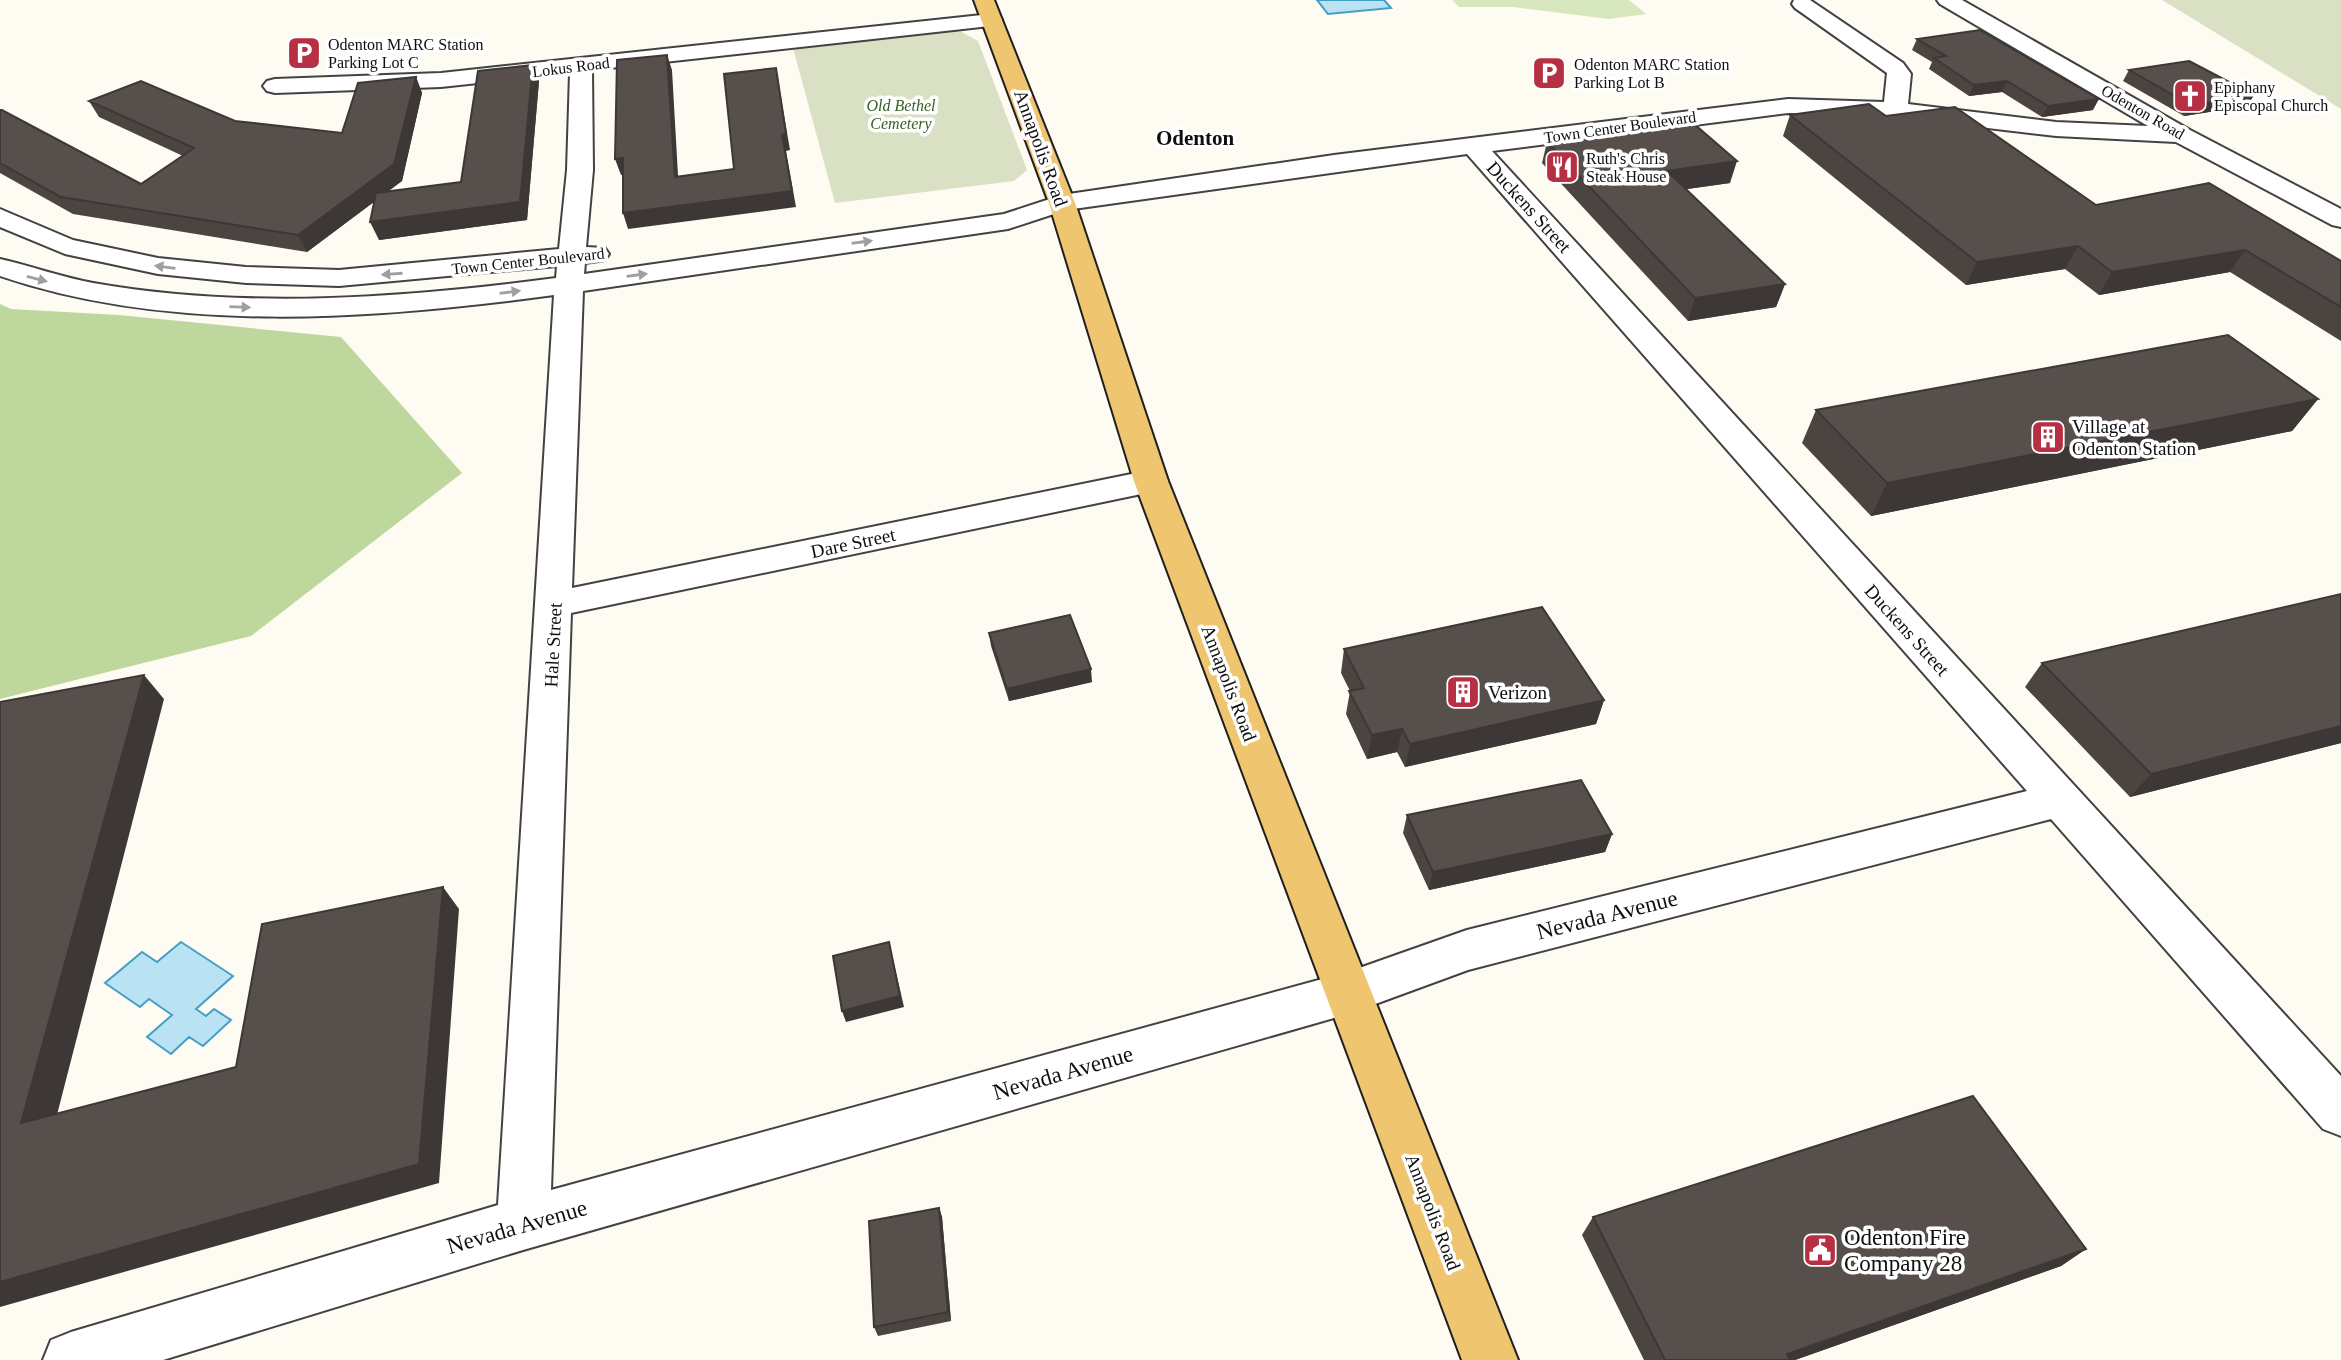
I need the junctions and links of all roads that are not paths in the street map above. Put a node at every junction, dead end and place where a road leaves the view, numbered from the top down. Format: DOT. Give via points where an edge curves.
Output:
graph roads {
  1 [pos="1947,0"];
  2 [pos="1801,4"];
  3 [pos="987,10"];
  4 [pos="581,65"];
  5 [pos="275,86"];
  6 [pos="1898,91"];
  7 [pos="1972,119"];
  8 [pos="2181,135"];
  9 [pos="1474,146"];
  10 [pos="1062,203"];
  11 [pos="0,217"];
  12 [pos="2341,219"];
  13 [pos="0,267"];
  14 [pos="570,271"];
  15 [pos="1151,481"];
  16 [pos="555,604"];
  17 [pos="2059,800"];
  18 [pos="1348,993"];
  19 [pos="2341,1112"];
  20 [pos="523,1224"];
  21 [pos="71,1360"];
  22 [pos="1490,1360"];
  1 -- 8 [label="street, Odenton Road"];
  2 -- 6 [label="street" via="1883,58"];
  3 -- 4 [label="street, Lokus Road"];
  3 -- 10 [label="main road, Annapolis Road"];
  4 -- 5 [label="street, Lokus Road" via="441,80"];
  4 -- 14 [label="street, Hale Street" via="580,170"];
  6 -- 7 [label="street, Town Center Boulevard"];
  6 -- 7 [label="street" via="1929,91"];
  6 -- 9 [label="street, Town Center Boulevard"];
  7 -- 8 [label="street, Town Center Boulevard" via="2056,129"];
  8 -- 12 [label="street, Odenton Road"];
  9 -- 10 [label="street, Town Center Boulevard"];
  9 -- 17 [label="street, Duckens Street"];
  10 -- 14 [label="street, Town Center Boulevard" via="1008,221"];
  10 -- 15 [label="main road, Annapolis Road"];
  14 -- 11 [label="street, Town Center Boulevard, one-way" via="339,278 246,275 158,266 65,246"];
  13 -- 14 [label="street, Town Center Boulevard, one-way" via="30,278 141,299 321,308 450,299"];
  14 -- 16 [label="street, Hale Street"];
  15 -- 16 [label="street, Dare Street"];
  15 -- 18 [label="main road, Annapolis Road"];
  16 -- 20 [label="street, Hale Street"];
  17 -- 18 [label="street, Nevada Avenue" via="1467,950"];
  17 -- 19 [label="street, Duckens Street"];
  18 -- 20 [label="street, Nevada Avenue"];
  18 -- 22 [label="main road, Annapolis Road"];
  20 -- 21 [label="street, Nevada Avenue"];
}
